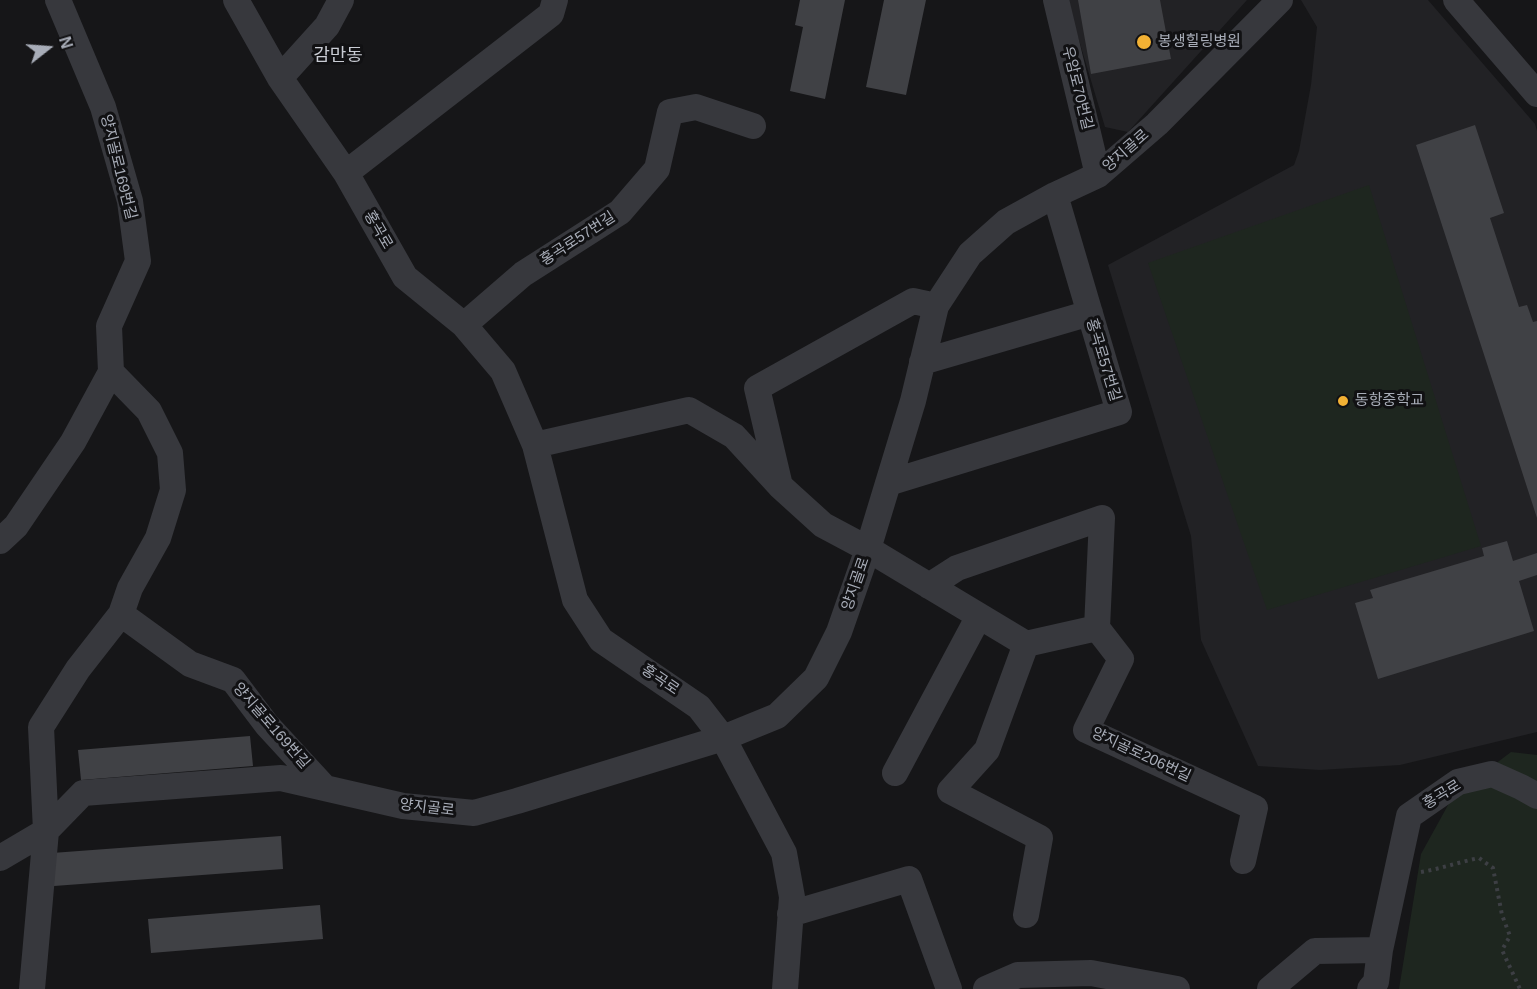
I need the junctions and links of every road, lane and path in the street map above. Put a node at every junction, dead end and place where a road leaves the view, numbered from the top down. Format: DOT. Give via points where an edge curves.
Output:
graph roads {
  1 [pos="58,0"];
  2 [pos="236,0"];
  3 [pos="341,0"];
  4 [pos="555,0"];
  5 [pos="1056,0"];
  6 [pos="1280,0"];
  7 [pos="1456,0"];
  8 [pos="280,78"];
  9 [pos="1537,94"];
  10 [pos="753,126"];
  11 [pos="346,173"];
  12 [pos="1098,175"];
  13 [pos="1055,195"];
  14 [pos="936,306"];
  15 [pos="1089,313"];
  16 [pos="464,325"];
  17 [pos="922,362"];
  18 [pos="111,372"];
  19 [pos="536,445"];
  20 [pos="888,483"];
  21 [pos="780,486"];
  22 [pos="0,541"];
  23 [pos="868,549"];
  24 [pos="929,586"];
  25 [pos="121,614"];
  26 [pos="979,616"];
  27 [pos="1097,628"];
  28 [pos="1026,644"];
  29 [pos="723,738"];
  30 [pos="895,773"];
  31 [pos="325,788"];
  32 [pos="1537,796"];
  33 [pos="46,831"];
  34 [pos="0,858"];
  35 [pos="1244,861"];
  36 [pos="1396,877"];
  37 [pos="790,914"];
  38 [pos="1026,915"];
  39 [pos="1380,950"];
  40 [pos="942,987"];
  41 [pos="32,989"];
  42 [pos="785,989"];
  43 [pos="986,989"];
  44 [pos="1177,989"];
  45 [pos="1270,989"];
  46 [pos="1370,989"];
  47 [pos="1520,989"];
  1 -- 18 [label="street, 양지골로169번길" via="103,107 130,201 138,261 109,326"];
  2 -- 8 [label="street, 홍곡로"];
  3 -- 8 [label="street" via="327,26"];
  4 -- 11 [label="street" via="551,14"];
  5 -- 12 [label="street, 우암로70번길"];
  6 -- 12 [label="street, 양지골로" via="1157,124"];
  7 -- 9 [label="street"];
  8 -- 11 [label="street, 홍곡로"];
  10 -- 16 [label="street, 홍곡로57번길" via="696,107 670,112 657,169 620,212 523,274"];
  11 -- 16 [label="street, 홍곡로" via="405,277"];
  12 -- 13 [label="street, 양지골로"];
  13 -- 14 [label="street, 양지골로" via="1006,222 970,254"];
  13 -- 15 [label="street"];
  14 -- 17 [label="street, 양지골로"];
  14 -- 21 [label="street" via="913,301 757,388"];
  15 -- 17 [label="street, 홍곡로57번길"];
  15 -- 20 [label="street, 홍곡로57번길" via="1119,412"];
  16 -- 19 [label="street, 홍곡로" via="503,371"];
  17 -- 20 [label="street, 양지골로"];
  18 -- 22 [label="street" via="73,442 16,526"];
  18 -- 25 [label="street" via="149,411 170,453 173,490 158,538 130,588"];
  19 -- 21 [label="street" via="689,410 734,436"];
  19 -- 29 [label="street, 홍곡로" via="575,600 601,640 699,707"];
  20 -- 23 [label="street, 양지골로"];
  21 -- 23 [label="street, 양지골로" via="823,525"];
  23 -- 24 [label="street"];
  23 -- 29 [label="street, 양지골로" via="838,632 816,678 777,716"];
  24 -- 26 [label="street"];
  24 -- 27 [label="street" via="957,568 1102,518"];
  25 -- 31 [label="street, 양지골로169번길" via="190,664 233,680 267,725"];
  25 -- 33 [label="street" via="78,669 41,727"];
  26 -- 28 [label="street"];
  26 -- 30 [label="street"];
  27 -- 28 [label="street"];
  27 -- 35 [label="street, 양지골로206번길" via="1121,659 1086,730 1255,808"];
  28 -- 38 [label="street" via="987,750 950,791 1040,838"];
  29 -- 31 [label="street, 양지골로" via="474,813 403,806"];
  29 -- 37 [label="street, 홍곡로" via="784,853 792,897"];
  31 -- 33 [label="street, 양지골로" via="281,778 84,793"];
  32 -- 36 [label="street, 홍곡로" via="1492,774 1458,782 1409,816"];
  33 -- 34 [label="street, 양지골로"];
  33 -- 41 [label="street"];
  36 -- 39 [label="street, 홍곡로"];
  36 -- 47 [label="path" via="1479,858 1493,868 1510,936 1503,950"];
  37 -- 40 [label="street" via="909,879"];
  37 -- 42 [label="street, 홍곡로"];
  39 -- 45 [label="street" via="1315,951"];
  39 -- 46 [label="street, 홍곡로" via="1376,982"];
  43 -- 44 [label="street" via="1018,975 1091,973"];
}
